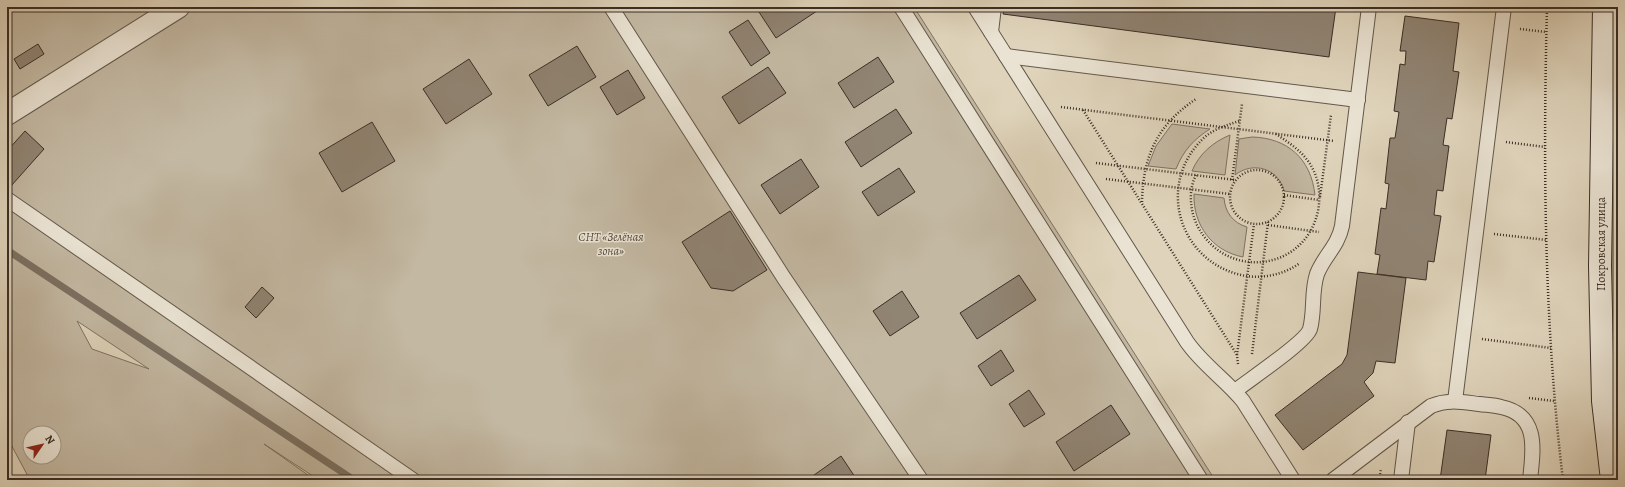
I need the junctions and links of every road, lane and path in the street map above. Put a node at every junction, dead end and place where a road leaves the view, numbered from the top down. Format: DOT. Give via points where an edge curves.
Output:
graph roads {
  1 [pos="178,7"];
  2 [pos="611,7"];
  3 [pos="901,7"];
  4 [pos="975,7"];
  5 [pos="994,7"];
  6 [pos="1369,7"];
  7 [pos="1504,7"];
  8 [pos="1547,7"];
  9 [pos="1604,7"];
  10 [pos="1501,27"];
  11 [pos="991,32"];
  12 [pos="1546,32"];
  13 [pos="1006,56"];
  14 [pos="1225,84"];
  15 [pos="1244,86"];
  16 [pos="1334,98"];
  17 [pos="1358,100"];
  18 [pos="1036,104"];
  19 [pos="1082,110"];
  20 [pos="7,114"];
  21 [pos="1170,120"];
  22 [pos="1239,121"];
  23 [pos="1222,126"];
  24 [pos="1238,129"];
  25 [pos="1276,134"];
  26 [pos="1487,139"];
  27 [pos="1328,140"];
  28 [pos="1352,143"];
  29 [pos="1545,147"];
  30 [pos="1072,160"];
  31 [pos="1118,165"];
  32 [pos="1144,169"];
  33 [pos="1181,173"];
  34 [pos="1196,175"];
  35 [pos="1082,176"];
  36 [pos="1232,180"];
  37 [pos="1236,180"];
  38 [pos="1128,181"];
  39 [pos="1142,183"];
  40 [pos="1178,187"];
  41 [pos="1191,189"];
  42 [pos="1230,194"];
  43 [pos="1284,195"];
  44 [pos="7,198"];
  45 [pos="1320,200"];
  46 [pos="1142,203"];
  47 [pos="1254,224"];
  48 [pos="1268,224"];
  49 [pos="1311,231"];
  50 [pos="1476,231"];
  51 [pos="1340,234"];
  52 [pos="1547,240"];
  53 [pos="1305,260"];
  54 [pos="1263,262"];
  55 [pos="1249,263"];
  56 [pos="1247,277"];
  57 [pos="1262,277"];
  58 [pos="1463,337"];
  59 [pos="1551,348"];
  60 [pos="1237,355"];
  61 [pos="1241,387"];
  62 [pos="1455,401"];
  63 [pos="1408,422"];
  64 [pos="413,480"];
  65 [pos="920,480"];
  66 [pos="1201,480"];
  67 [pos="1293,480"];
  68 [pos="1333,480"];
  69 [pos="1401,480"];
  70 [pos="1530,480"];
  71 [pos="1563,480"];
  72 [pos="1612,480"];
  1 -- 20 [label="main road"];
  2 -- 65 [label="lane" via="784,278"];
  3 -- 66 [label="lane"];
  4 -- 11 [label="lane"];
  5 -- 11 [label="lane"];
  6 -- 17 [label="lane"];
  7 -- 10 [label="lane"];
  8 -- 12 [label="path"];
  9 -- 72 [label="main road, Покровская улица" via="1600,274 1603,401"];
  10 -- 12 [label="path"];
  10 -- 26 [label="lane"];
  11 -- 13 [label="lane"];
  12 -- 29 [label="path"];
  13 -- 14 [label="lane"];
  13 -- 18 [label="lane"];
  14 -- 15 [label="lane"];
  14 -- 21 [label="path" via="1196,99"];
  15 -- 16 [label="lane"];
  15 -- 22 [label="path"];
  16 -- 17 [label="lane"];
  16 -- 27 [label="path"];
  17 -- 28 [label="lane"];
  18 -- 19 [label="path"];
  18 -- 30 [label="lane"];
  19 -- 21 [label="path"];
  19 -- 31 [label="path"];
  21 -- 23 [label="path"];
  21 -- 32 [label="path" via="1154,142"];
  22 -- 23 [label="path"];
  22 -- 24 [label="path"];
  23 -- 24 [label="path"];
  23 -- 33 [label="path" via="1194,149"];
  24 -- 25 [label="path"];
  24 -- 36 [label="path"];
  25 -- 27 [label="path"];
  25 -- 45 [label="path" via="1300,151 1310,164 1318,182"];
  26 -- 29 [label="path"];
  26 -- 50 [label="lane"];
  27 -- 28 [label="path"];
  27 -- 45 [label="path"];
  28 -- 51 [label="lane"];
  29 -- 52 [label="path"];
  30 -- 31 [label="path"];
  30 -- 35 [label="lane"];
  31 -- 32 [label="path"];
  31 -- 38 [label="path"];
  32 -- 33 [label="path"];
  32 -- 39 [label="path"];
  33 -- 34 [label="path"];
  33 -- 40 [label="path"];
  34 -- 36 [label="path"];
  34 -- 41 [label="path"];
  35 -- 38 [label="path"];
  35 -- 61 [label="lane" via="1187,342 1200,359"];
  36 -- 37 [label="path"];
  37 -- 42 [label="path"];
  37 -- 43 [label="path" via="1249,172 1265,172 1278,180"];
  38 -- 39 [label="path"];
  38 -- 46 [label="path"];
  39 -- 40 [label="path"];
  39 -- 46 [label="path"];
  40 -- 41 [label="path"];
  40 -- 56 [label="path" via="1180,218 1186,235 1196,249 1210,262 1226,271"];
  41 -- 42 [label="path"];
  41 -- 55 [label="path" via="1193,217 1202,235 1216,250 1232,259"];
  42 -- 47 [label="path" via="1233,210 1245,222"];
  43 -- 45 [label="path"];
  43 -- 48 [label="path" via="1280,211"];
  44 -- 64 [label="lane"];
  45 -- 49 [label="path" via="1316,221"];
  46 -- 60 [label="path"];
  47 -- 48 [label="path"];
  47 -- 55 [label="path"];
  48 -- 49 [label="path"];
  48 -- 54 [label="path"];
  49 -- 51 [label="path"];
  49 -- 54 [label="path" via="1292,252"];
  50 -- 52 [label="path"];
  50 -- 58 [label="lane"];
  51 -- 61 [label="lane" via="1317,275 1310,330"];
  52 -- 59 [label="path"];
  53 -- 57 [label="path" via="1279,274"];
  54 -- 55 [label="path"];
  54 -- 57 [label="path"];
  55 -- 56 [label="path"];
  56 -- 57 [label="path"];
  56 -- 60 [label="path"];
  57 -- 61 [label="path"];
  58 -- 59 [label="path"];
  58 -- 62 [label="lane"];
  59 -- 71 [label="path"];
  60 -- 61 [label="path"];
  61 -- 67 [label="lane" via="1243,401"];
  62 -- 63 [label="lane" via="1431,406"];
  62 -- 70 [label="lane" via="1502,407 1520,416 1528,425 1532,436"];
  63 -- 68 [label="lane"];
  63 -- 69 [label="lane"];
}
